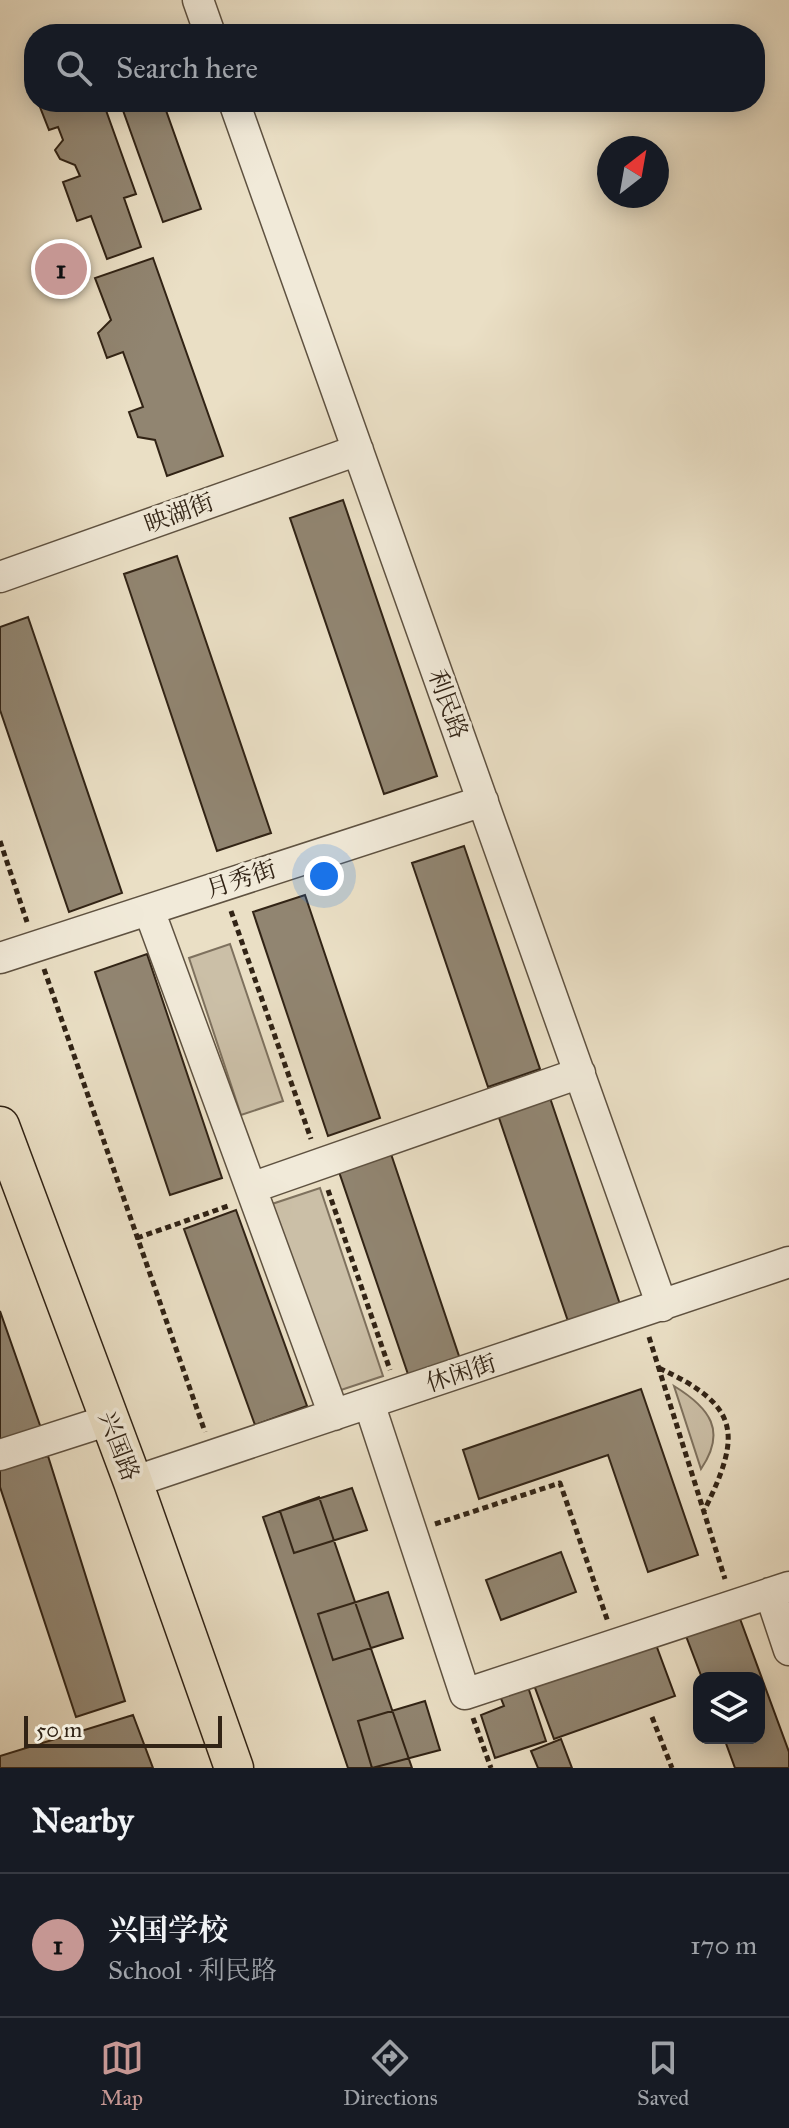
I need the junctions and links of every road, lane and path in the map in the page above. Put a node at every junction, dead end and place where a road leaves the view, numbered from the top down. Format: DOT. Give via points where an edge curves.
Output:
graph roads {
  1 [pos="198,0"];
  2 [pos="206,24"];
  3 [pos="238,112"];
  4 [pos="358,450"];
  5 [pos="0,577"];
  6 [pos="483,801"];
  7 [pos="0,841"];
  8 [pos="149,910"];
  9 [pos="36,946"];
  10 [pos="0,958"];
  11 [pos="580,1073"];
  12 [pos="0,1126"];
  13 [pos="253,1193"];
  14 [pos="137,1238"];
  15 [pos="789,1262"];
  16 [pos="652,1309"];
  17 [pos="658,1368"];
  18 [pos="369,1403"];
  19 [pos="334,1415"];
  20 [pos="109,1420"];
  21 [pos="0,1455"];
  22 [pos="213,1455"];
  23 [pos="133,1482"];
  24 [pos="704,1511"];
  25 [pos="411,1532"];
  26 [pos="779,1590"];
  27 [pos="733,1605"];
  28 [pos="616,1644"];
  29 [pos="789,1650"];
  30 [pos="465,1694"];
  31 [pos="652,1717"];
  32 [pos="234,1768"];
  33 [pos="491,1768"];
  34 [pos="672,1768"];
  1 -- 2 [label="street"];
  3 -- 4 [label="street, 利民路"];
  4 -- 5 [label="street, 映湖街"];
  4 -- 6 [label="street, 利民路"];
  6 -- 8 [label="street, 月秀街"];
  6 -- 11 [label="street, 利民路"];
  7 -- 9 [label="path"];
  8 -- 9 [label="street, 月秀街"];
  8 -- 13 [label="street"];
  9 -- 10 [label="street, 月秀街"];
  9 -- 14 [label="path"];
  11 -- 13 [label="street"];
  11 -- 16 [label="street, 利民路"];
  12 -- 20 [label="main road, 兴国路"];
  13 -- 14 [label="path"];
  13 -- 19 [label="street"];
  14 -- 22 [label="path"];
  15 -- 16 [label="street, 休闲街"];
  16 -- 17 [label="path"];
  16 -- 18 [label="street, 休闲街"];
  17 -- 24 [label="path"];
  17 -- 24 [label="path" via="697,1386 725,1416 731,1450"];
  18 -- 19 [label="street, 休闲街"];
  18 -- 25 [label="street"];
  19 -- 22 [label="street, 休闲街"];
  20 -- 21 [label="street"];
  20 -- 23 [label="main road, 兴国路"];
  22 -- 23 [label="street, 休闲街"];
  23 -- 32 [label="main road, 兴国路"];
  24 -- 27 [label="path"];
  25 -- 28 [label="path" via="560,1483"];
  25 -- 30 [label="street"];
  26 -- 27 [label="street"];
  26 -- 29 [label="street"];
  27 -- 28 [label="street"];
  28 -- 30 [label="street"];
  30 -- 33 [label="path"];
  31 -- 34 [label="path"];
}
